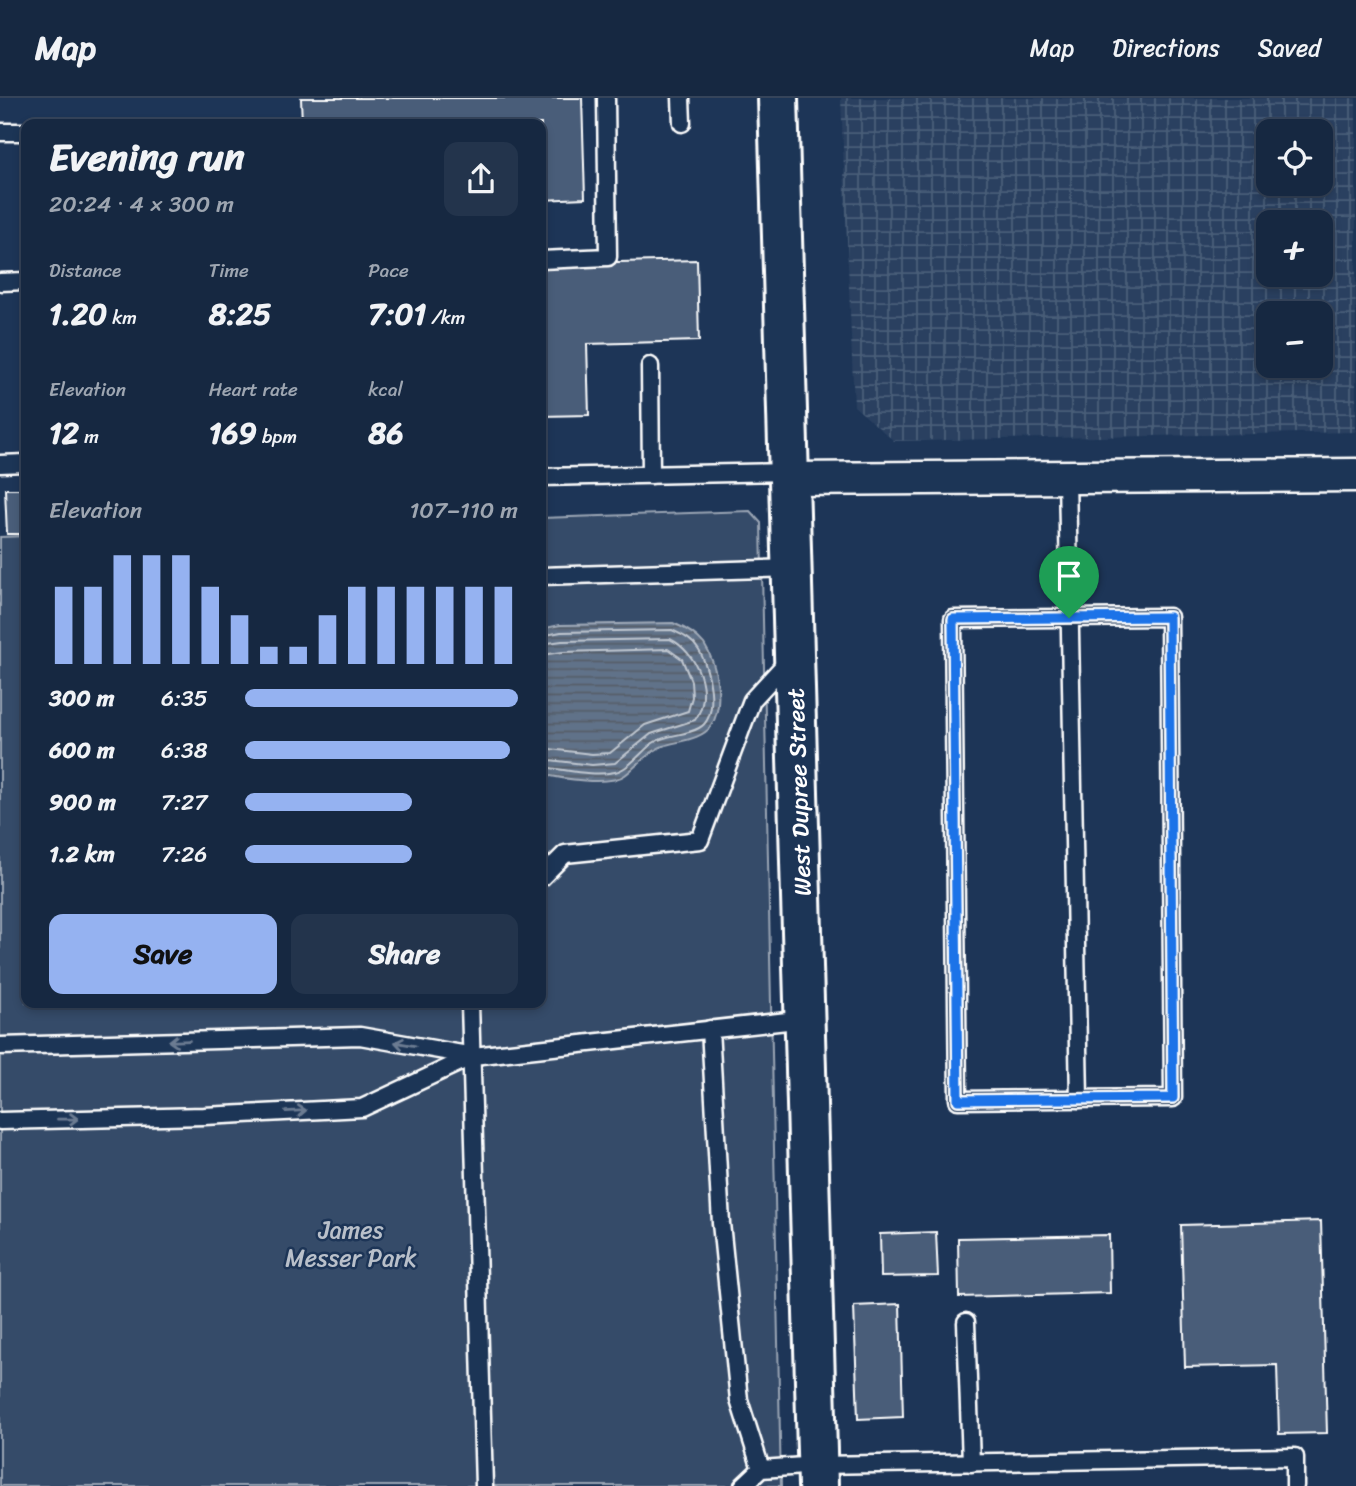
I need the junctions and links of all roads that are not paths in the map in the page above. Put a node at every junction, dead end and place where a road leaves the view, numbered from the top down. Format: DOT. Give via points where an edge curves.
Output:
graph roads {
  1 [pos="606,98"];
  2 [pos="681,98"];
  3 [pos="778,98"];
  4 [pos="682,123"];
  5 [pos="0,132"];
  6 [pos="21,132"];
  7 [pos="546,260"];
  8 [pos="21,281"];
  9 [pos="0,282"];
  10 [pos="650,366"];
  11 [pos="21,463"];
  12 [pos="0,464"];
  13 [pos="651,475"];
  14 [pos="1356,475"];
  15 [pos="789,476"];
  16 [pos="546,477"];
  17 [pos="1067,477"];
  18 [pos="792,568"];
  19 [pos="546,576"];
  20 [pos="1069,618"];
  21 [pos="795,654"];
  22 [pos="546,873"];
  23 [pos="470,1008"];
  24 [pos="805,1018"];
  25 [pos="710,1029"];
  26 [pos="0,1046"];
  27 [pos="472,1056"];
  28 [pos="1079,1099"];
  29 [pos="0,1121"];
  30 [pos="966,1322"];
  31 [pos="971,1463"];
  32 [pos="761,1469"];
  33 [pos="818,1476"];
  34 [pos="484,1486"];
  35 [pos="743,1486"];
  36 [pos="1295,1486"];
  1 -- 7 [label="lane" via="608,257"];
  2 -- 4 [label="lane"];
  3 -- 15 [label="street, West Dupree Street"];
  5 -- 6 [label="lane"];
  8 -- 9 [label="lane"];
  10 -- 13 [label="lane"];
  11 -- 12 [label="lane"];
  13 -- 15 [label="lane"];
  13 -- 16 [label="lane"];
  14 -- 17 [label="street"];
  15 -- 17 [label="street"];
  15 -- 18 [label="street, West Dupree Street"];
  17 -- 20 [label="lane"];
  18 -- 19 [label="lane"];
  18 -- 21 [label="street, West Dupree Street"];
  20 -- 28 [label="lane"];
  20 -- 28 [label="lane" via="1169,617 1173,1098"];
  20 -- 28 [label="lane" via="953,619 958,1100"];
  21 -- 22 [label="lane" via="752,700 700,840 565,854"];
  21 -- 24 [label="street, West Dupree Street"];
  23 -- 27 [label="lane"];
  24 -- 25 [label="lane"];
  24 -- 33 [label="street, West Dupree Street"];
  25 -- 27 [label="lane"];
  25 -- 32 [label="lane" via="721,1223 739,1401"];
  27 -- 26 [label="lane, one-way" via="360,1036"];
  29 -- 27 [label="lane, one-way" via="362,1108"];
  27 -- 34 [label="lane"];
  30 -- 31 [label="lane"];
  31 -- 33 [label="lane"];
  31 -- 36 [label="lane" via="1295,1457"];
  32 -- 33 [label="lane"];
  32 -- 35 [label="lane"];
}
